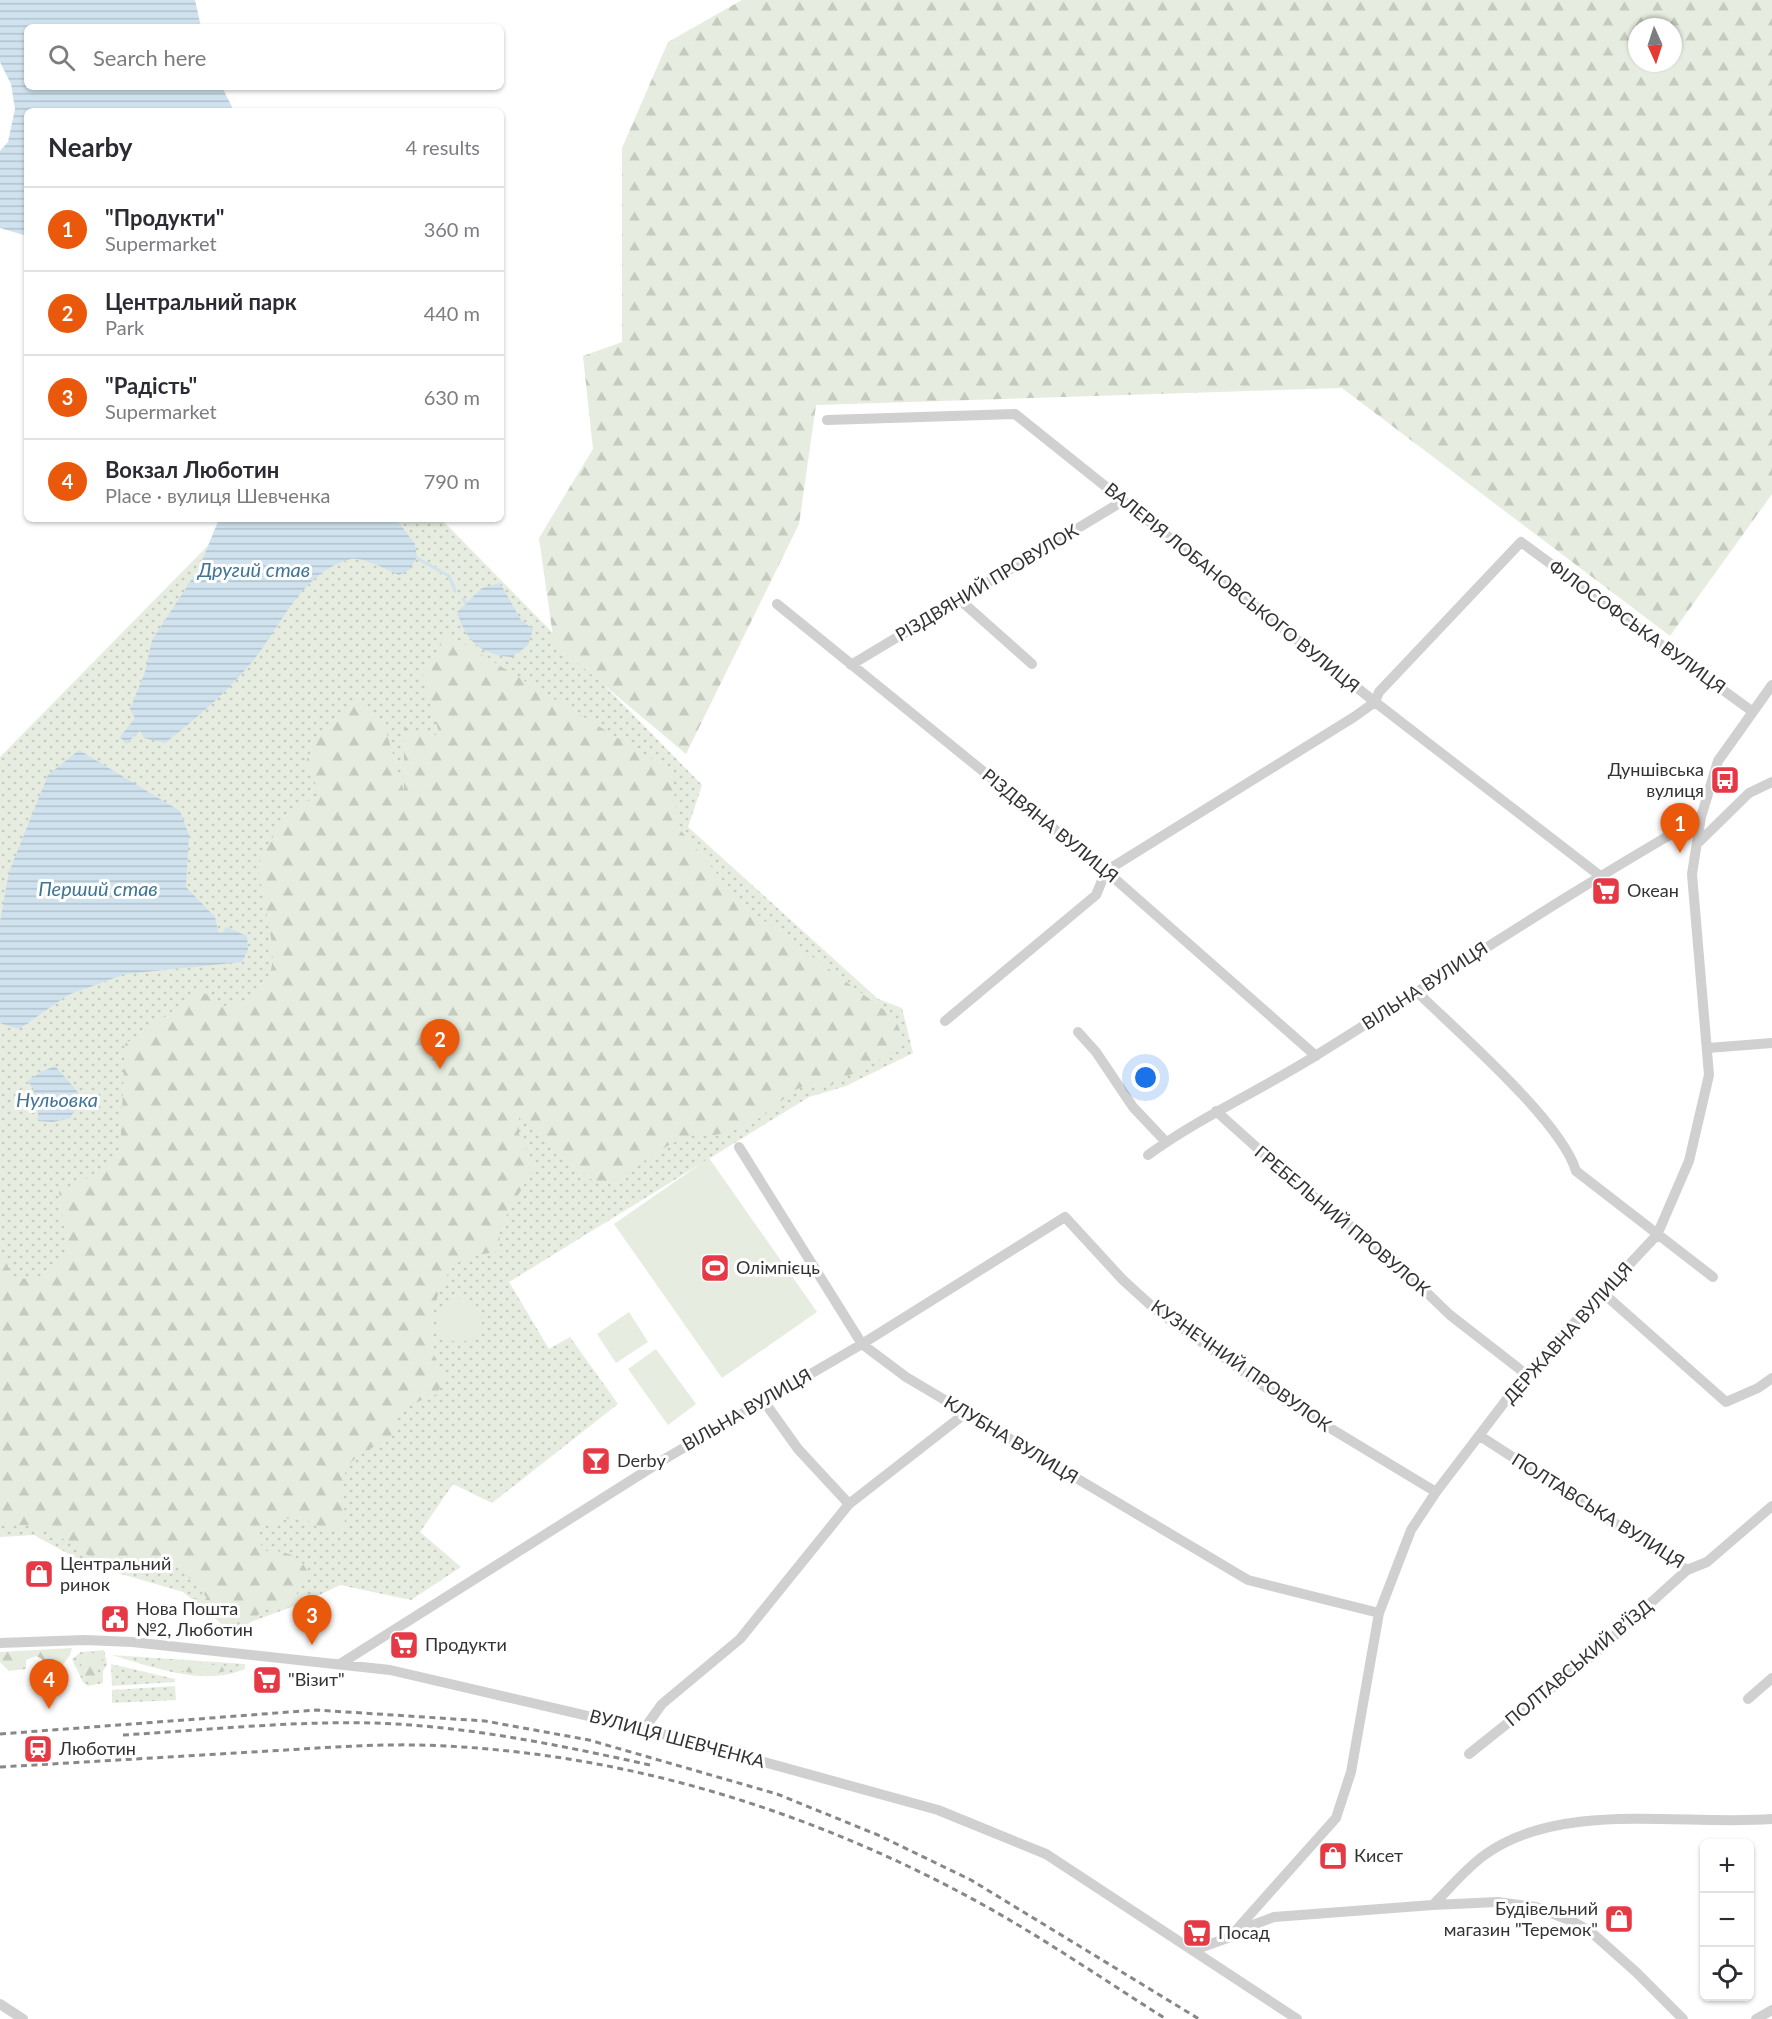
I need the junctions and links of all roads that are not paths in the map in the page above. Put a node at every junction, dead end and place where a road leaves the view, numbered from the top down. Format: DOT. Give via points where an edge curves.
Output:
graph roads {
  1 [pos="827,420"];
  2 [pos="1123,501"];
  3 [pos="960,600"];
  4 [pos="777,604"];
  5 [pos="1032,664"];
  6 [pos="851,665"];
  7 [pos="1772,685"];
  8 [pos="1375,702"];
  9 [pos="1753,712"];
  10 [pos="1772,782"];
  11 [pos="1701,817"];
  12 [pos="1699,842"];
  13 [pos="1106,871"];
  14 [pos="1599,875"];
  15 [pos="1417,992"];
  16 [pos="945,1021"];
  17 [pos="1078,1032"];
  18 [pos="1772,1043"];
  19 [pos="1708,1048"];
  20 [pos="1316,1056"];
  21 [pos="1216,1111"];
  22 [pos="1166,1142"];
  23 [pos="739,1147"];
  24 [pos="1148,1155"];
  25 [pos="1065,1217"];
  26 [pos="1657,1235"];
  27 [pos="1713,1277"];
  28 [pos="1603,1293"];
  29 [pos="862,1344"];
  30 [pos="1526,1374"];
  31 [pos="1772,1378"];
  32 [pos="764,1400"];
  33 [pos="967,1412"];
  34 [pos="1480,1436"];
  35 [pos="1436,1492"];
  36 [pos="849,1504"];
  37 [pos="1772,1506"];
  38 [pos="1687,1570"];
  39 [pos="1379,1612"];
  40 [pos="0,1643"];
  41 [pos="340,1664"];
  42 [pos="1772,1678"];
  43 [pos="1748,1699"];
  44 [pos="644,1729"];
  45 [pos="1469,1754"];
  46 [pos="1772,1819"];
  47 [pos="1432,1905"];
  48 [pos="1234,1932"];
  49 [pos="1194,1950"];
  50 [pos="0,2004"];
  51 [pos="1772,2010"];
  52 [pos="23,2019"];
  53 [pos="1298,2019"];
  54 [pos="1683,2019"];
  55 [pos="1756,2019"];
  1 -- 2 [label="street, ВАЛЕРІЯ ЛОБАНОВСЬКОГО ВУЛИЦЯ" via="1016,414"];
  2 -- 3 [label="street, РІЗДВЯНИЙ ПРОВУЛОК"];
  2 -- 8 [label="street, ВАЛЕРІЯ ЛОБАНОВСЬКОГО ВУЛИЦЯ"];
  3 -- 5 [label="street"];
  3 -- 6 [label="street, РІЗДВЯНИЙ ПРОВУЛОК"];
  4 -- 6 [label="street, РІЗДВЯНА ВУЛИЦЯ"];
  6 -- 13 [label="street, РІЗДВЯНА ВУЛИЦЯ"];
  7 -- 9 [label="street, ДЕРЖАВНА ВУЛИЦЯ"];
  8 -- 9 [label="street, ФІЛОСОФСЬКА ВУЛИЦЯ" via="1379,692 1521,542"];
  8 -- 13 [label="street"];
  8 -- 14 [label="street, ВАЛЕРІЯ ЛОБАНОВСЬКОГО ВУЛИЦЯ"];
  9 -- 11 [label="street, ДЕРЖАВНА ВУЛИЦЯ" via="1718,761"];
  10 -- 12 [label="street" via="1749,793"];
  11 -- 12 [label="street, ДЕРЖАВНА ВУЛИЦЯ"];
  11 -- 14 [label="street, ВІЛЬНА ВУЛИЦЯ"];
  12 -- 19 [label="street, ДЕРЖАВНА ВУЛИЦЯ" via="1692,874"];
  13 -- 16 [label="street" via="1096,895"];
  13 -- 20 [label="street, РІЗДВЯНА ВУЛИЦЯ"];
  14 -- 15 [label="street, ВІЛЬНА ВУЛИЦЯ"];
  15 -- 20 [label="street, ВІЛЬНА ВУЛИЦЯ"];
  15 -- 26 [label="street" via="1535,1110 1571,1156 1575,1171"];
  17 -- 22 [label="street" via="1133,1107"];
  18 -- 19 [label="street"];
  19 -- 26 [label="street, ДЕРЖАВНА ВУЛИЦЯ" via="1709,1075 1689,1161"];
  20 -- 21 [label="street, ВІЛЬНА ВУЛИЦЯ"];
  21 -- 22 [label="street, ВІЛЬНА ВУЛИЦЯ"];
  21 -- 30 [label="street, ГРЕБЕЛЬНИЙ ПРОВУЛОК" via="1295,1182 1392,1259 1450,1315"];
  22 -- 24 [label="street, ВІЛЬНА ВУЛИЦЯ"];
  23 -- 29 [label="street, КЛУБНА ВУЛИЦЯ"];
  25 -- 29 [label="street, ВІЛЬНА ВУЛИЦЯ"];
  25 -- 35 [label="street, КУЗНЕЧНИЙ ПРОВУЛОК" via="1156,1310 1282,1399"];
  26 -- 27 [label="street"];
  26 -- 28 [label="street, ДЕРЖАВНА ВУЛИЦЯ"];
  28 -- 30 [label="street, ДЕРЖАВНА ВУЛИЦЯ"];
  28 -- 31 [label="street" via="1726,1402"];
  29 -- 32 [label="street, ВІЛЬНА ВУЛИЦЯ"];
  29 -- 33 [label="street, КЛУБНА ВУЛИЦЯ" via="906,1377"];
  30 -- 34 [label="street, ДЕРЖАВНА ВУЛИЦЯ"];
  32 -- 36 [label="street" via="798,1449"];
  32 -- 41 [label="street, ВІЛЬНА ВУЛИЦЯ"];
  33 -- 36 [label="street"];
  33 -- 39 [label="street, КЛУБНА ВУЛИЦЯ" via="1248,1580"];
  34 -- 35 [label="street, ДЕРЖАВНА ВУЛИЦЯ"];
  34 -- 38 [label="street, ПОЛТАВСЬКА ВУЛИЦЯ"];
  35 -- 39 [label="street, ДЕРЖАВНА ВУЛИЦЯ" via="1411,1530"];
  36 -- 44 [label="street" via="740,1639 662,1704"];
  37 -- 38 [label="street, ПОЛТАВСЬКА ВУЛИЦЯ" via="1707,1562"];
  38 -- 45 [label="street, ПОЛТАВСЬКИЙ В’ЇЗД" via="1593,1655"];
  39 -- 48 [label="street, ДЕРЖАВНА ВУЛИЦЯ" via="1351,1772 1336,1818"];
  40 -- 41 [label="street, ВУЛИЦЯ ШЕВЧЕНКА" via="132,1642"];
  41 -- 44 [label="street, ВУЛИЦЯ ШЕВЧЕНКА" via="390,1670"];
  42 -- 43 [label="street"];
  44 -- 49 [label="street, ВУЛИЦЯ ШЕВЧЕНКА" via="938,1810 992,1829 1046,1854"];
  46 -- 47 [label="street" via="1599,1820 1558,1824 1508,1841 1485,1855"];
  47 -- 48 [label="street" via="1275,1917"];
  47 -- 54 [label="street" via="1517,1904 1556,1913 1591,1932"];
  48 -- 49 [label="street, ДЕРЖАВНА ВУЛИЦЯ"];
  49 -- 53 [label="street, ВУЛИЦЯ ШЕВЧЕНКА"];
  50 -- 52 [label="street"];
  51 -- 55 [label="street"];
}
